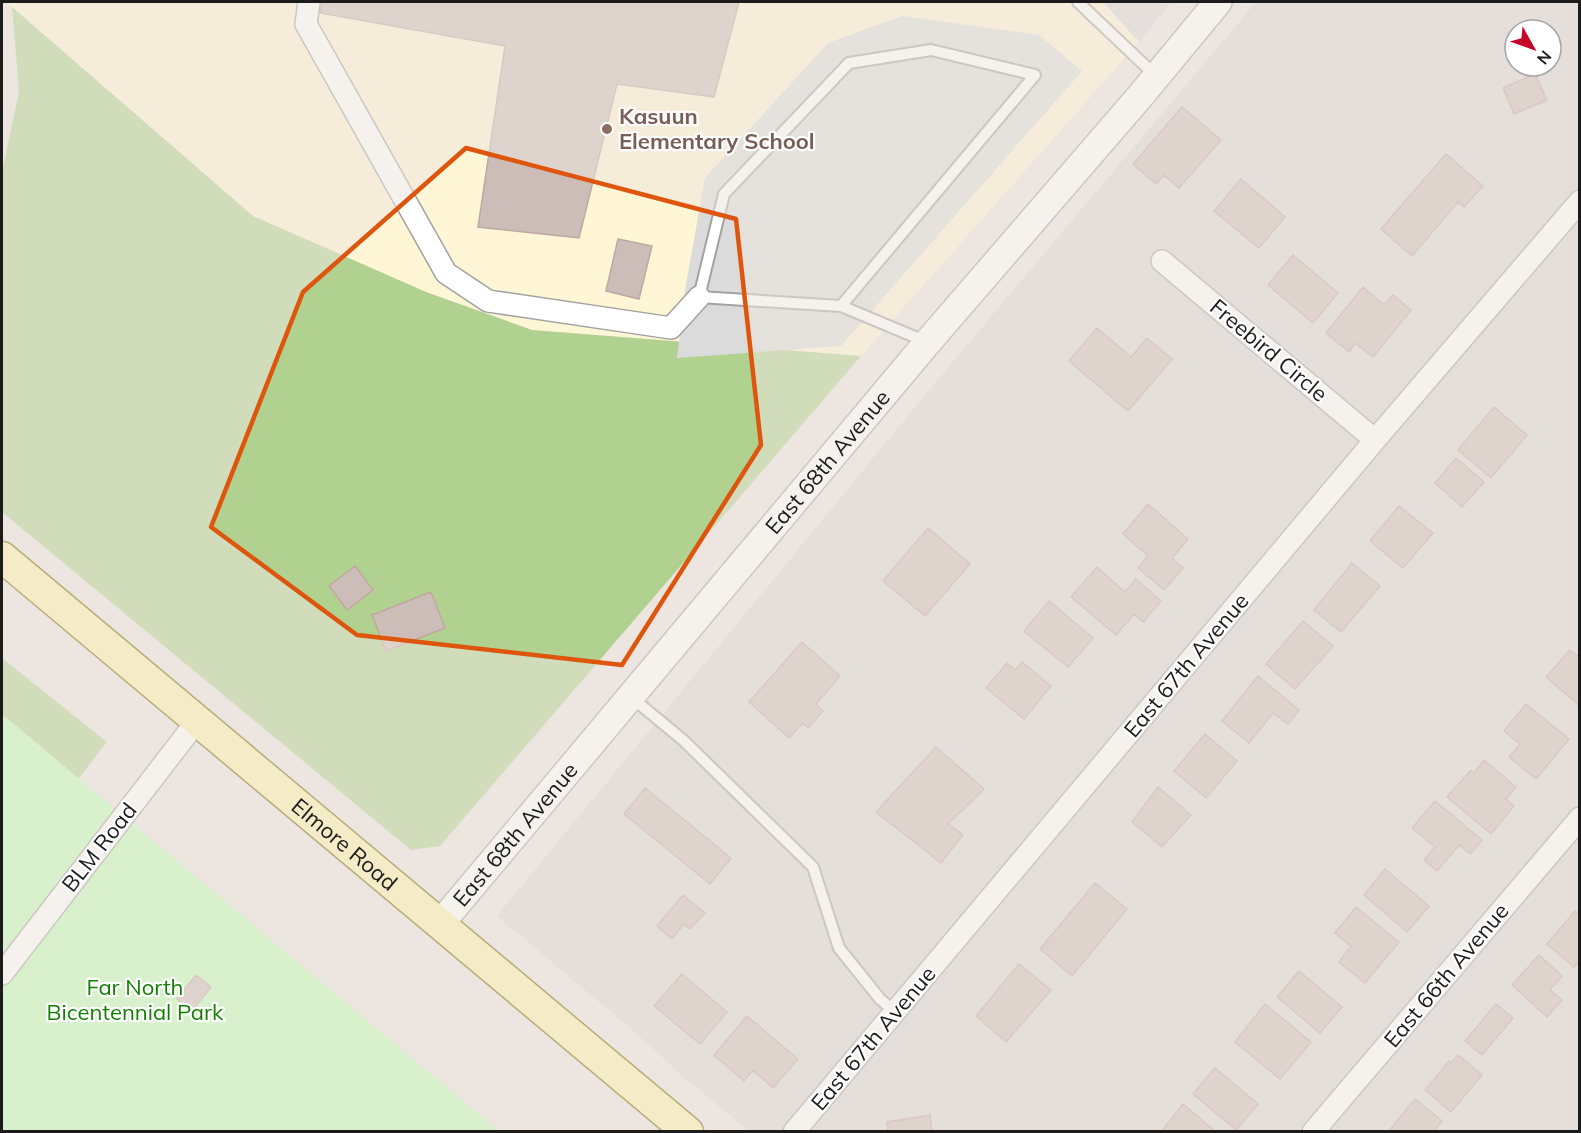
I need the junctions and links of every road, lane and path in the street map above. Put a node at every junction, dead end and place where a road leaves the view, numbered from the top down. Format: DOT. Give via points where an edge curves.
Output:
graph roads {
  1 [pos="309,2"];
  2 [pos="1078,2"];
  3 [pos="1218,2"];
  4 [pos="1157,77"];
  5 [pos="1580,201"];
  6 [pos="1162,261"];
  7 [pos="699,297"];
  8 [pos="841,306"];
  9 [pos="927,343"];
  10 [pos="1375,440"];
  11 [pos="2,557"];
  12 [pos="631,696"];
  13 [pos="197,721"];
  14 [pos="1580,818"];
  15 [pos="440,924"];
  16 [pos="2,974"];
  17 [pos="895,1012"];
  18 [pos="688,1131"];
  19 [pos="794,1131"];
  20 [pos="1313,1131"];
  1 -- 7 [label="street" via="306,24 446,273 488,301 671,328"];
  2 -- 4 [label="lane"];
  3 -- 4 [label="street, East 68th Avenue"];
  4 -- 9 [label="street, East 68th Avenue"];
  5 -- 10 [label="street, East 67th Avenue"];
  6 -- 10 [label="street, Freebird Circle"];
  7 -- 8 [label="lane"];
  7 -- 8 [label="lane" via="724,194 849,63 931,50 1035,75"];
  8 -- 9 [label="lane"];
  9 -- 12 [label="street, East 68th Avenue"];
  10 -- 17 [label="street, East 67th Avenue"];
  11 -- 13 [label="main road, Elmore Road"];
  12 -- 15 [label="street, East 68th Avenue"];
  12 -- 17 [label="lane" via="683,740 813,867 839,948"];
  13 -- 15 [label="main road, Elmore Road"];
  13 -- 16 [label="street, BLM Road"];
  14 -- 20 [label="street, East 66th Avenue"];
  15 -- 18 [label="main road, Elmore Road"];
  17 -- 19 [label="street, East 67th Avenue"];
}
